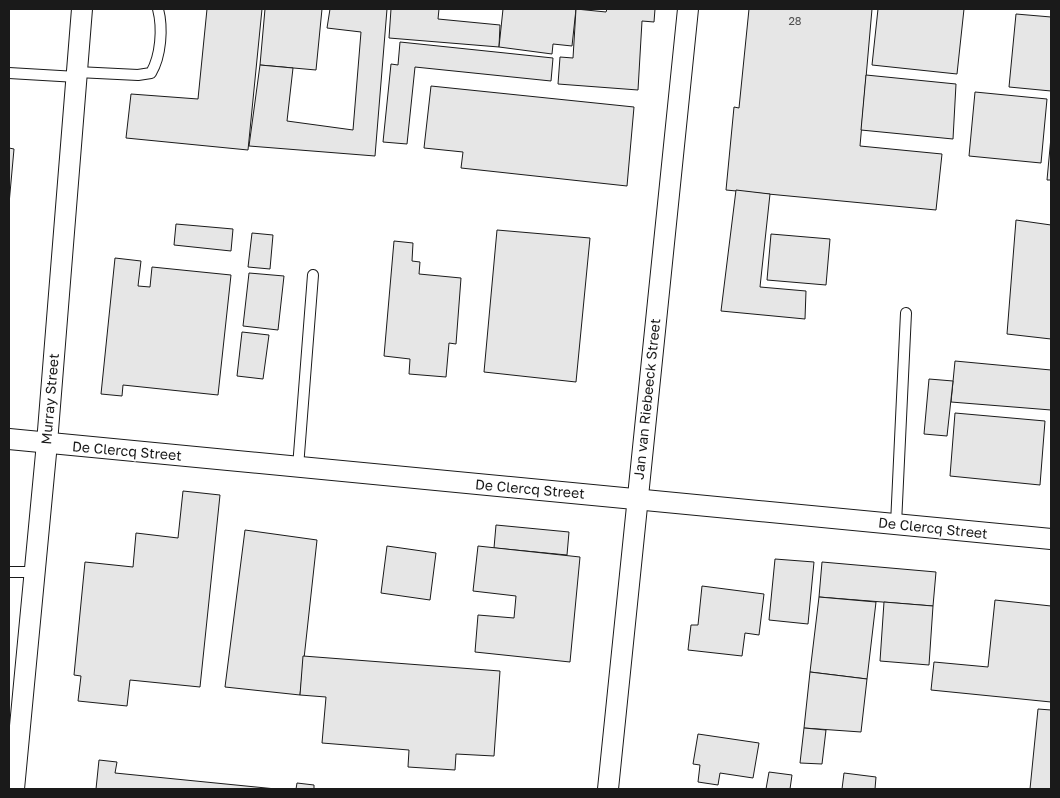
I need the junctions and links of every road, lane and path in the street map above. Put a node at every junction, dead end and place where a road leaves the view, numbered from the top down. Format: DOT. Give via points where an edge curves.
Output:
graph roads {
  1 [pos="82,9"];
  2 [pos="158,9"];
  3 [pos="688,9"];
  4 [pos="9,72"];
  5 [pos="77,74"];
  6 [pos="313,276"];
  7 [pos="906,313"];
  8 [pos="9,439"];
  9 [pos="46,443"];
  10 [pos="298,467"];
  11 [pos="637,499"];
  12 [pos="896,524"];
  13 [pos="1051,539"];
  14 [pos="9,572"];
  15 [pos="34,572"];
  16 [pos="14,789"];
  17 [pos="608,789"];
  1 -- 5 [label="street, Murray Street"];
  2 -- 5 [label="lane" via="159,47 157,63 151,72 138,75"];
  3 -- 11 [label="street, Jan van Riebeeck Street"];
  4 -- 5 [label="lane"];
  5 -- 9 [label="street, Murray Street"];
  6 -- 10 [label="lane"];
  7 -- 12 [label="lane"];
  8 -- 9 [label="street, De Clercq Street"];
  9 -- 10 [label="street, De Clercq Street"];
  9 -- 15 [label="street, Murray Street"];
  10 -- 11 [label="street, De Clercq Street"];
  11 -- 12 [label="street, De Clercq Street"];
  11 -- 17 [label="street, Jan van Riebeeck Street"];
  12 -- 13 [label="street, De Clercq Street"];
  14 -- 15 [label="lane"];
  15 -- 16 [label="street, Murray Street"];
}
